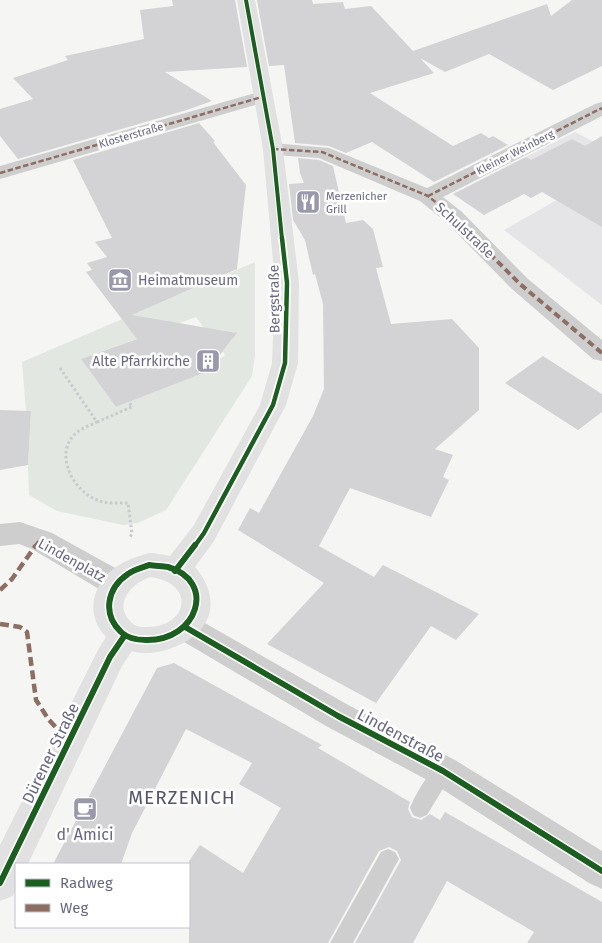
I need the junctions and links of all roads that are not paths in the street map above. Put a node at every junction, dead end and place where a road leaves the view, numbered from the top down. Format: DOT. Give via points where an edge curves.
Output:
graph roads {
  1 [pos="246,0"];
  2 [pos="262,97"];
  3 [pos="602,108"];
  4 [pos="273,149"];
  5 [pos="0,173"];
  6 [pos="428,196"];
  7 [pos="602,353"];
  8 [pos="0,535"];
  9 [pos="175,571"];
  10 [pos="115,583"];
  11 [pos="185,628"];
  12 [pos="125,635"];
  13 [pos="443,771"];
  14 [pos="420,808"];
  15 [pos="388,859"];
  16 [pos="602,871"];
  17 [pos="0,883"];
  18 [pos="340,943"];
  1 -- 2 [label="street, Bergstraße"];
  2 -- 4 [label="street, Bergstraße"];
  2 -- 5 [label="street, Klosterstraße"];
  3 -- 6 [label="street, Kleiner Weinberg"];
  4 -- 6 [label="street, Schulstraße" via="322,152"];
  4 -- 9 [label="street, Bergstraße" via="287,283 285,363 273,405 204,533"];
  6 -- 7 [label="street, Schulstraße" via="454,217 520,284"];
  8 -- 10 [label="street, Lindenplatz" via="20,534 42,541"];
  9 -- 10 [label="street" via="162,565 149,565 124,574"];
  9 -- 11 [label="street" via="188,578 198,602 194,616"];
  10 -- 12 [label="street" via="108,596 108,609 112,622"];
  11 -- 12 [label="street" via="154,641"];
  11 -- 13 [label="street, Lindenstraße" via="338,716"];
  12 -- 17 [label="street, Dürener Straße" via="110,657"];
  13 -- 14 [label="lane"];
  13 -- 16 [label="street, Lindenstraße"];
  15 -- 18 [label="lane"];
}
